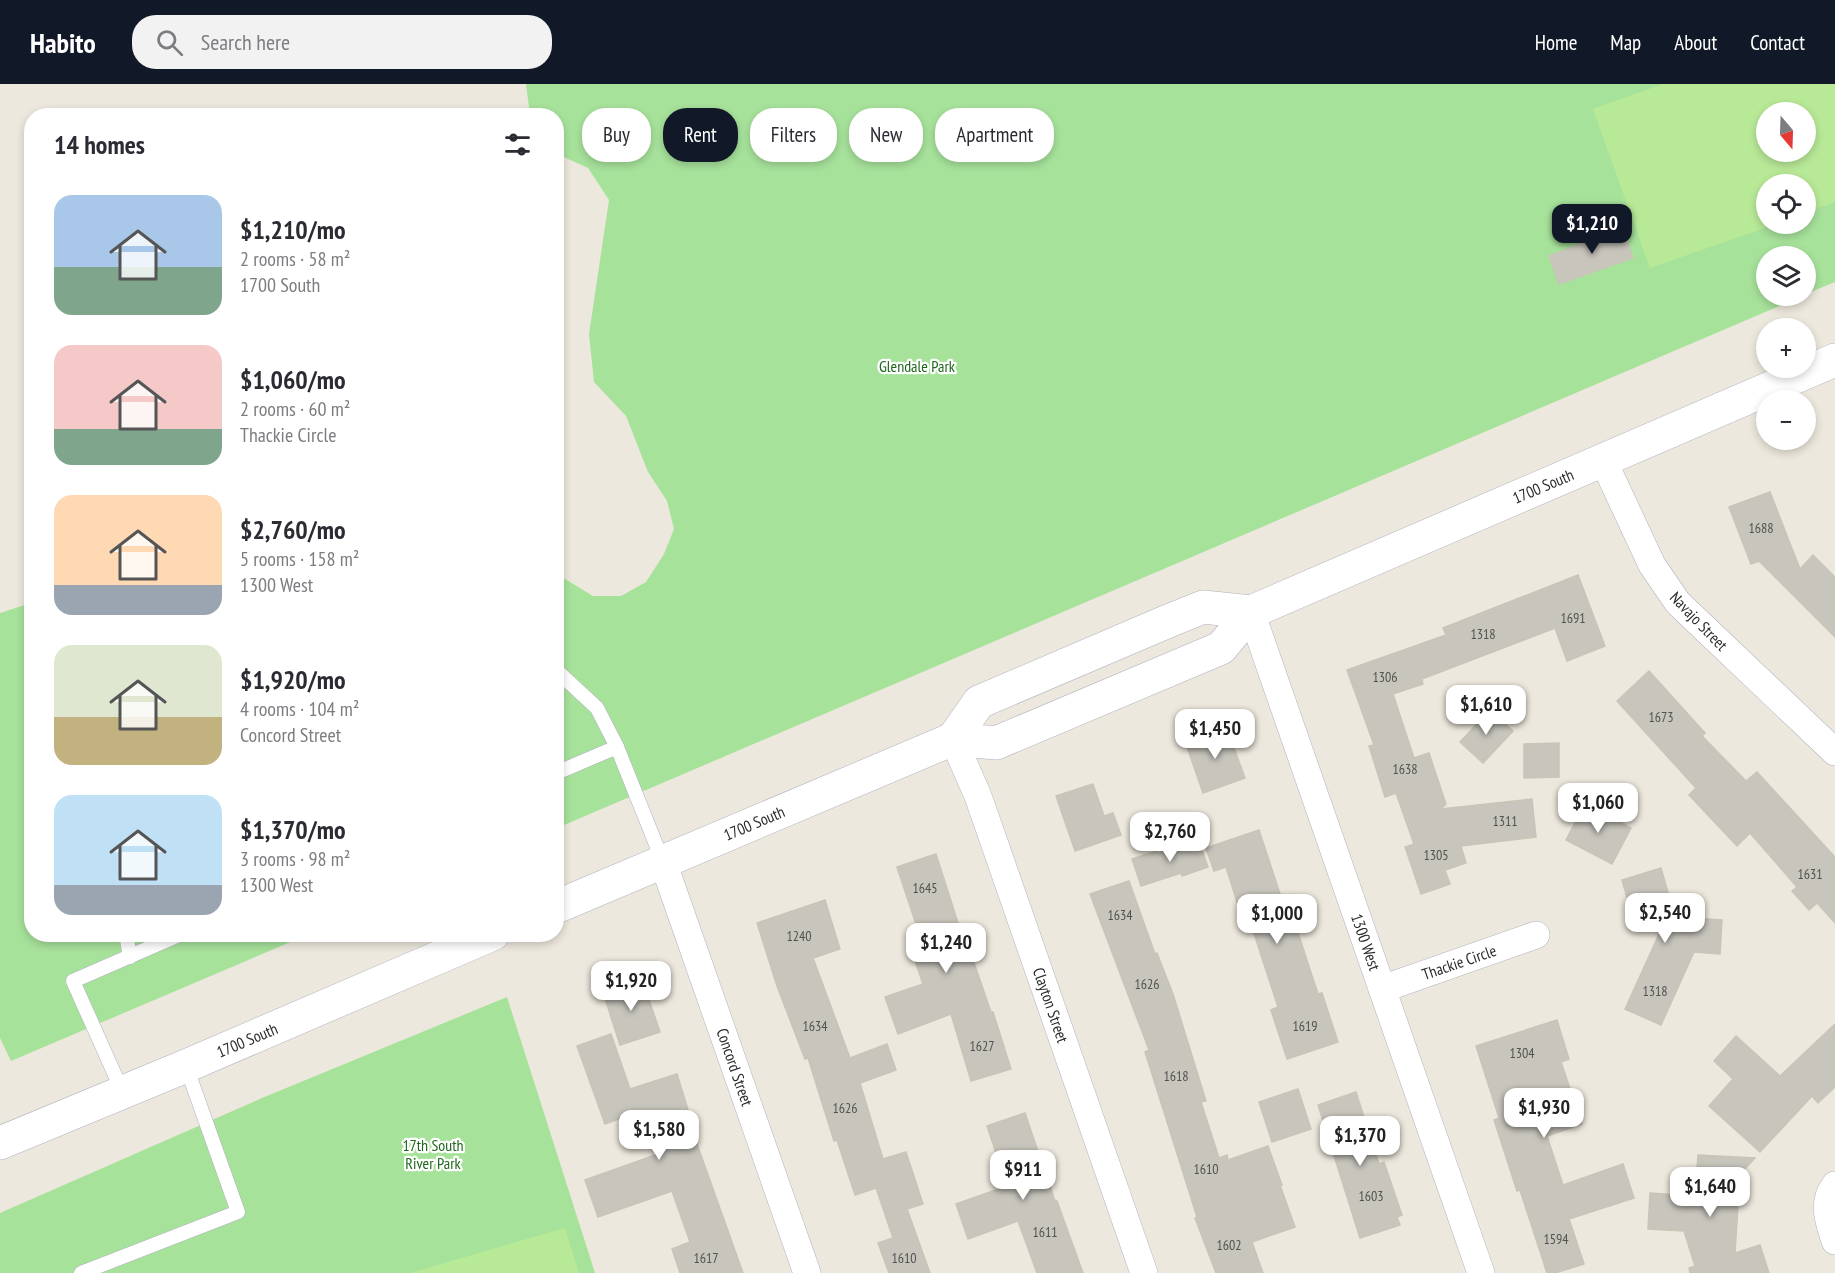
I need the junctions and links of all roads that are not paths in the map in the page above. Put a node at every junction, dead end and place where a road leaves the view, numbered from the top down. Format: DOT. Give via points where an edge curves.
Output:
graph roads {
  1 [pos="1835,360"];
  2 [pos="1603,460"];
  3 [pos="1251,612"];
  4 [pos="564,677"];
  5 [pos="953,739"];
  6 [pos="617,747"];
  7 [pos="1835,752"];
  8 [pos="564,770"];
  9 [pos="663,862"];
  10 [pos="564,904"];
  11 [pos="1536,935"];
  12 [pos="127,942"];
  13 [pos="163,942"];
  14 [pos="474,942"];
  15 [pos="130,957"];
  16 [pos="1382,989"];
  17 [pos="186,1066"];
  18 [pos="123,1093"];
  19 [pos="0,1143"];
  20 [pos="1835,1185"];
  21 [pos="1835,1241"];
  22 [pos="81,1273"];
  23 [pos="807,1273"];
  24 [pos="1144,1273"];
  25 [pos="1481,1273"];
  1 -- 2 [label="street, 1700 South"];
  2 -- 3 [label="street, 1700 South"];
  2 -- 7 [label="street, Navajo Street" via="1652,564 1678,603"];
  3 -- 5 [label="street, 1700 South" via="1221,648 996,743"];
  3 -- 5 [label="street, 1700 South" via="1203,607 1166,622 979,702"];
  3 -- 16 [label="street, 1300 West"];
  4 -- 6 [label="lane" via="597,708"];
  5 -- 9 [label="street, 1700 South"];
  5 -- 24 [label="street, Clayton Street" via="978,796"];
  6 -- 8 [label="lane"];
  6 -- 9 [label="lane"];
  9 -- 10 [label="street, 1700 South"];
  9 -- 23 [label="street, Concord Street"];
  11 -- 16 [label="street, Thackie Circle"];
  12 -- 15 [label="lane"];
  13 -- 15 [label="lane"];
  14 -- 17 [label="street, 1700 South"];
  15 -- 18 [label="lane" via="73,981"];
  16 -- 25 [label="street, 1300 West"];
  17 -- 18 [label="street, 1700 South"];
  17 -- 22 [label="lane" via="238,1212"];
  18 -- 19 [label="street, 1700 South"];
  20 -- 21 [label="street" via="1827,1205"];
}
